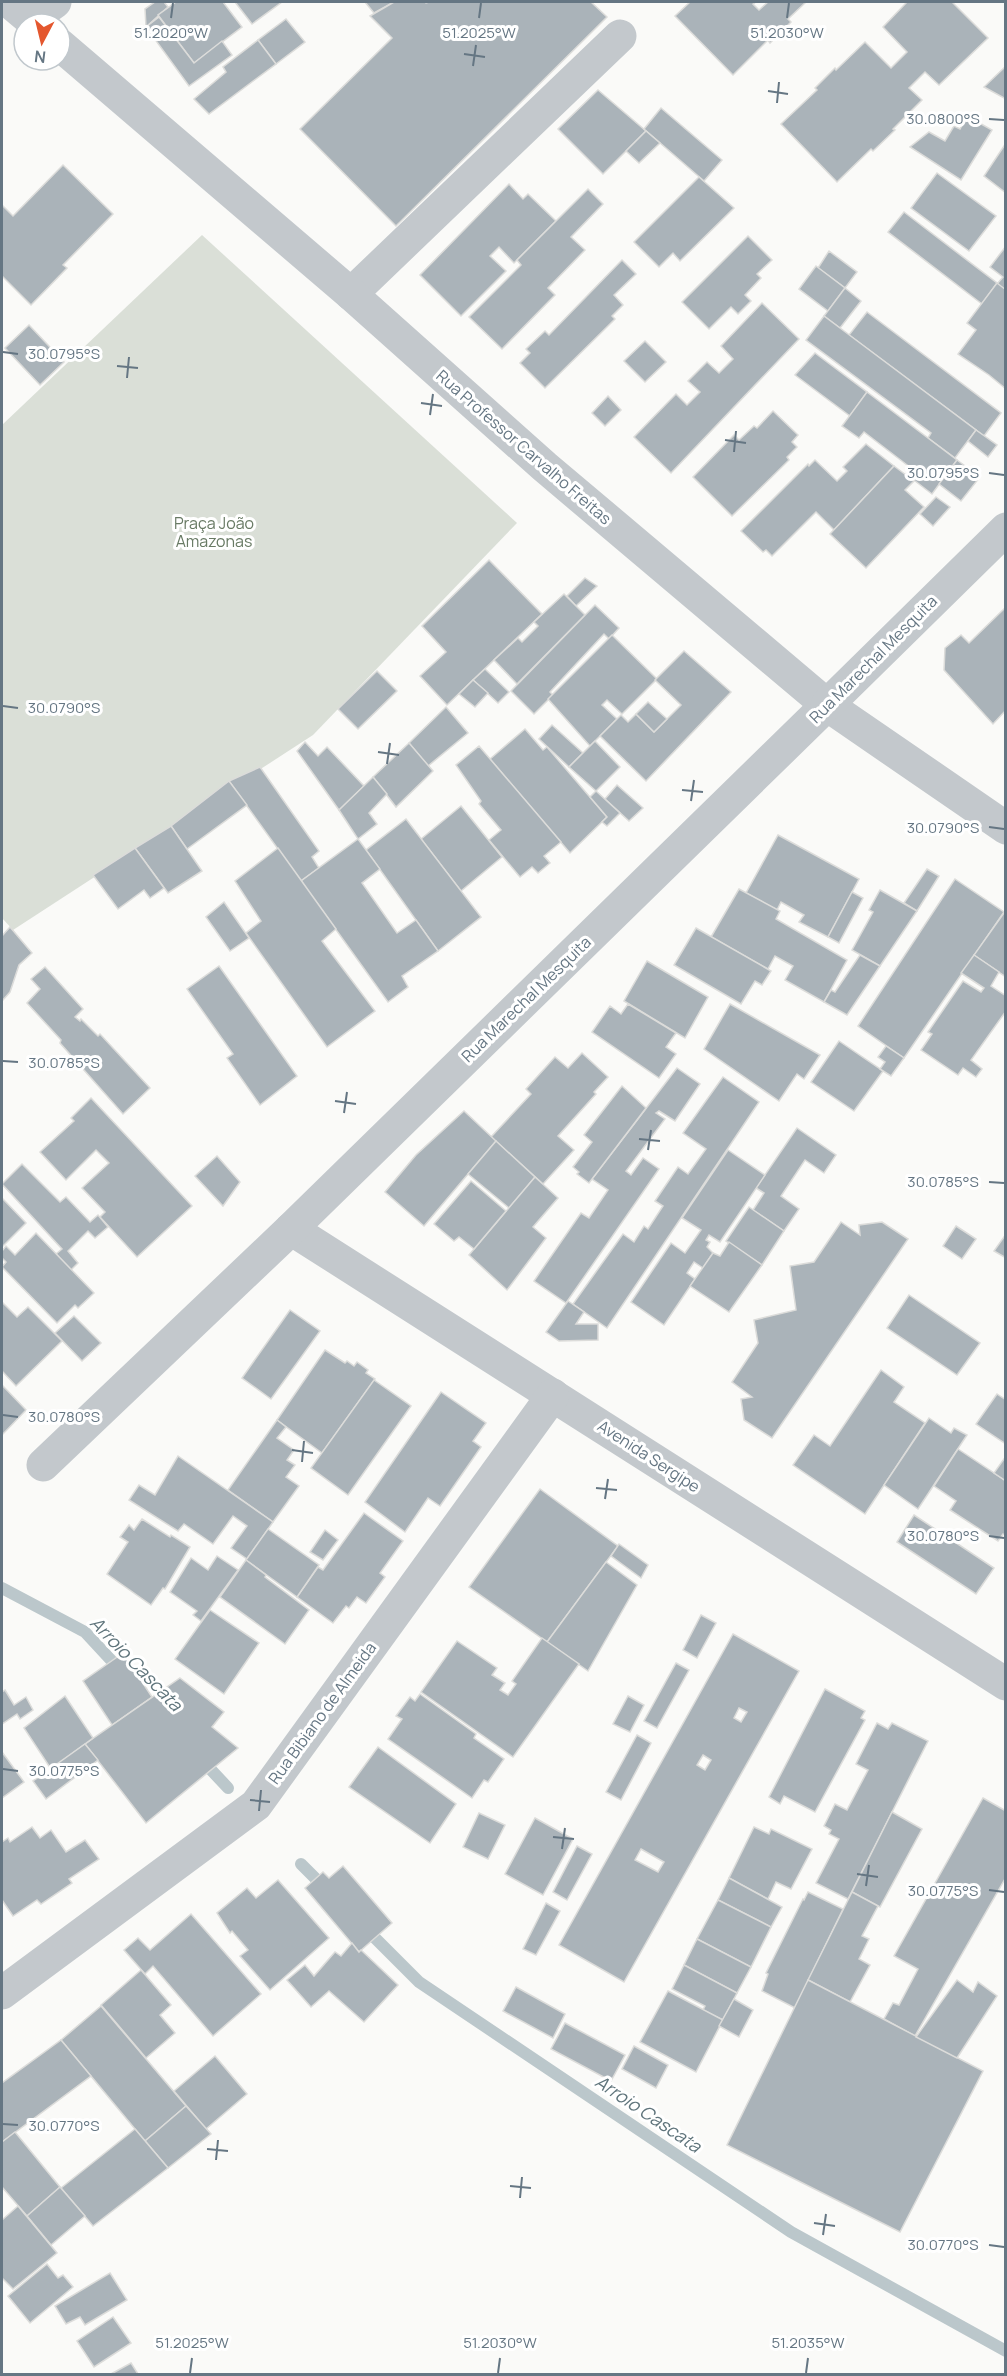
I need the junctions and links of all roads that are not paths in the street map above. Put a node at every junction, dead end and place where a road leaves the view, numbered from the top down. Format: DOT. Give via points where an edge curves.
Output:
graph roads {
  1 [pos="620,36"];
  2 [pos="72,55"];
  3 [pos="351,294"];
  4 [pos="1005,529"];
  5 [pos="827,705"];
  6 [pos="1005,828"];
  7 [pos="291,1228"];
  8 [pos="553,1395"];
  9 [pos="43,1465"];
  10 [pos="1005,1684"];
  11 [pos="2,1993"];
  1 -- 3 [label="street"];
  2 -- 3 [label="street, Rua Professor Carvalho Freitas"];
  3 -- 5 [label="street, Rua Professor Carvalho Freitas" via="554,475"];
  4 -- 5 [label="street, Rua Marechal Mesquita"];
  5 -- 6 [label="street, Rua Professor Carvalho Freitas"];
  5 -- 7 [label="street, Rua Marechal Mesquita"];
  7 -- 8 [label="street, Avenida Sergipe"];
  7 -- 9 [label="street, Rua Marechal Mesquita"];
  8 -- 10 [label="street, Avenida Sergipe"];
  8 -- 11 [label="street, Rua Bibiano de Almeida" via="256,1804"];
}
